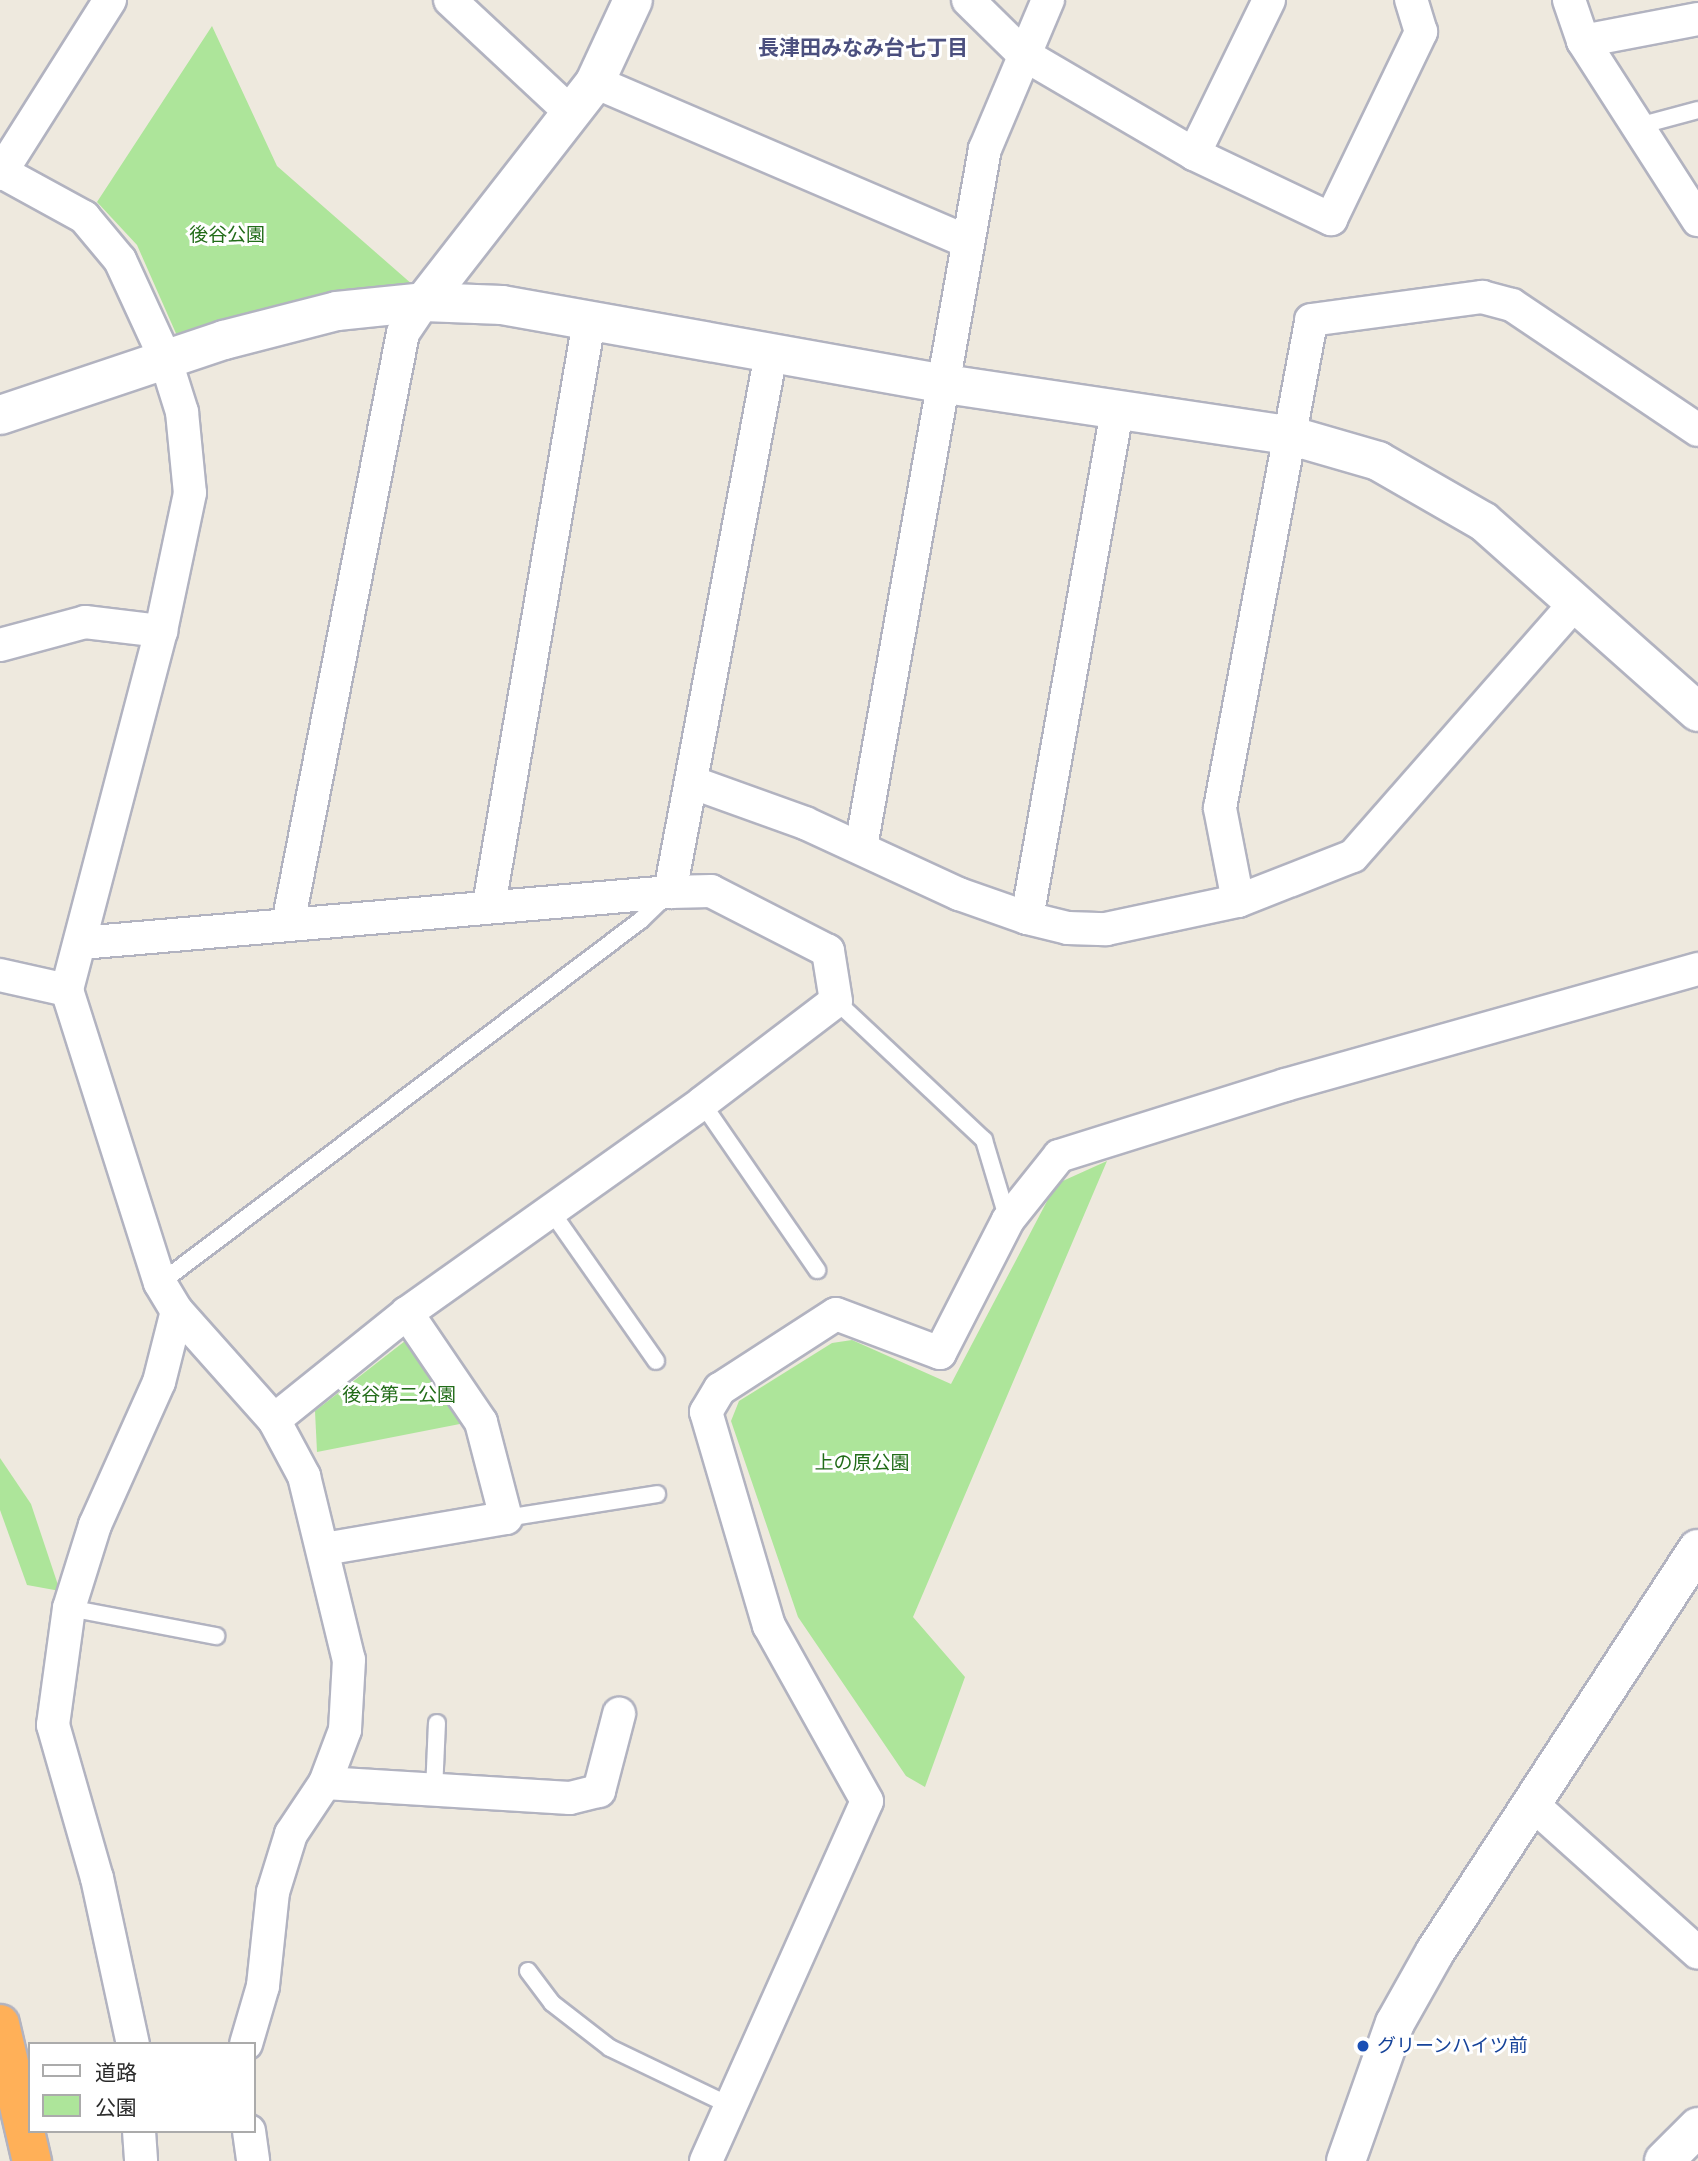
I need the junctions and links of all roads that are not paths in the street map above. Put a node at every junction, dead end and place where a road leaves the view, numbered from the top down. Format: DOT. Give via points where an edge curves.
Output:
graph roads {
  1 [pos="110,0"];
  2 [pos="633,0"];
  3 [pos="968,0"];
  4 [pos="1048,0"];
  5 [pos="1269,0"];
  6 [pos="1411,0"];
  7 [pos="1569,0"];
  8 [pos="463,5"];
  9 [pos="1698,19"];
  10 [pos="1583,41"];
  11 [pos="1023,54"];
  12 [pos="595,82"];
  13 [pos="1698,110"];
  14 [pos="571,113"];
  15 [pos="1635,127"];
  16 [pos="1194,154"];
  17 [pos="1,172"];
  18 [pos="1698,220"];
  19 [pos="967,241"];
  20 [pos="424,302"];
  21 [pos="589,321"];
  22 [pos="771,354"];
  23 [pos="165,358"];
  24 [pos="946,384"];
  25 [pos="1116,411"];
  26 [pos="0,415"];
  27 [pos="1698,430"];
  28 [pos="1292,436"];
  29 [pos="1576,602"];
  30 [pos="161,631"];
  31 [pos="0,645"];
  32 [pos="1698,712"];
  33 [pos="694,783"];
  34 [pos="861,847"];
  35 [pos="670,892"];
  36 [pos="1238,901"];
  37 [pos="489,905"];
  38 [pos="1027,918"];
  39 [pos="288,925"];
  40 [pos="81,943"];
  41 [pos="1698,969"];
  42 [pos="0,975"];
  43 [pos="67,990"];
  44 [pos="836,1001"];
  45 [pos="702,1103"];
  46 [pos="551,1211"];
  47 [pos="1008,1220"];
  48 [pos="817,1269"];
  49 [pos="160,1283"];
  50 [pos="177,1311"];
  51 [pos="407,1313"];
  52 [pos="656,1361"];
  53 [pos="274,1420"];
  54 [pos="657,1494"];
  55 [pos="506,1518"];
  56 [pos="324,1549"];
  57 [pos="1698,1549"];
  58 [pos="69,1608"];
  59 [pos="216,1636"];
  60 [pos="619,1714"];
  61 [pos="438,1723"];
  62 [pos="326,1783"];
  63 [pos="434,1791"];
  64 [pos="1531,1803"];
  65 [pos="1698,1953"];
  66 [pos="528,1971"];
  67 [pos="0,2024"];
  68 [pos="133,2042"];
  69 [pos="247,2042"];
  70 [pos="731,2106"];
  71 [pos="1698,2127"];
  72 [pos="139,2133"];
  73 [pos="249,2133"];
  74 [pos="32,2161"];
  75 [pos="141,2161"];
  76 [pos="253,2161"];
  77 [pos="706,2161"];
  78 [pos="1346,2161"];
  79 [pos="1664,2161"];
  1 -- 17 [label="street"];
  2 -- 12 [label="street"];
  3 -- 11 [label="street"];
  4 -- 11 [label="street"];
  5 -- 16 [label="street"];
  6 -- 16 [label="street" via="1421,32 1331,219"];
  7 -- 10 [label="street"];
  8 -- 14 [label="street"];
  9 -- 10 [label="street"];
  10 -- 15 [label="street"];
  11 -- 16 [label="street"];
  11 -- 19 [label="street" via="985,149"];
  12 -- 14 [label="street"];
  12 -- 19 [label="street"];
  13 -- 15 [label="lane"];
  14 -- 20 [label="street"];
  15 -- 18 [label="street"];
  17 -- 23 [label="street" via="83,217 120,260"];
  19 -- 24 [label="street"];
  20 -- 21 [label="street" via="502,305"];
  20 -- 23 [label="street" via="337,311"];
  20 -- 39 [label="street" via="402,333"];
  21 -- 22 [label="street"];
  21 -- 37 [label="street"];
  22 -- 24 [label="street"];
  22 -- 33 [label="street"];
  23 -- 26 [label="street"];
  23 -- 30 [label="street" via="182,412 190,493"];
  24 -- 25 [label="street"];
  24 -- 34 [label="street"];
  25 -- 28 [label="street"];
  25 -- 38 [label="street"];
  27 -- 28 [label="street" via="1512,305 1482,297 1311,320"];
  28 -- 29 [label="street" via="1378,461 1484,522"];
  28 -- 36 [label="street" via="1220,808"];
  29 -- 32 [label="street"];
  29 -- 36 [label="street" via="1353,856"];
  30 -- 31 [label="street" via="85,622"];
  30 -- 40 [label="street"];
  33 -- 34 [label="street"];
  33 -- 35 [label="street"];
  34 -- 38 [label="street" via="959,894"];
  35 -- 37 [label="street"];
  35 -- 44 [label="street" via="711,891 828,951"];
  35 -- 49 [label="lane" via="641,920"];
  36 -- 38 [label="street" via="1106,929 1069,928"];
  37 -- 39 [label="street"];
  39 -- 40 [label="street"];
  40 -- 43 [label="street"];
  41 -- 47 [label="street" via="1285,1085 1059,1156"];
  42 -- 43 [label="street"];
  43 -- 49 [label="street"];
  44 -- 45 [label="street"];
  44 -- 47 [label="lane" via="984,1140"];
  45 -- 46 [label="street"];
  45 -- 48 [label="lane"];
  46 -- 51 [label="street"];
  46 -- 52 [label="lane"];
  47 -- 70 [label="street" via="940,1353 836,1314 720,1389 706,1412 769,1626 867,1801"];
  49 -- 50 [label="street"];
  50 -- 53 [label="street"];
  50 -- 58 [label="street" via="159,1382 95,1525"];
  51 -- 53 [label="street"];
  51 -- 55 [label="street" via="481,1422"];
  53 -- 56 [label="street" via="304,1476"];
  54 -- 55 [label="lane"];
  55 -- 56 [label="street"];
  56 -- 62 [label="street" via="349,1660 345,1730"];
  57 -- 64 [label="street"];
  58 -- 59 [label="lane"];
  58 -- 68 [label="street" via="53,1725 97,1878"];
  60 -- 63 [label="street" via="599,1791 570,1798 533,1798"];
  61 -- 63 [label="lane"];
  62 -- 63 [label="street"];
  62 -- 69 [label="street" via="291,1834 273,1892 263,1986"];
  64 -- 65 [label="street"];
  64 -- 78 [label="street" via="1395,2023"];
  66 -- 70 [label="lane" via="552,2003 610,2048"];
  67 -- 74 [label="highway"];
  70 -- 77 [label="street"];
  71 -- 79 [label="street"];
  72 -- 75 [label="street"];
  73 -- 76 [label="street"];
}
